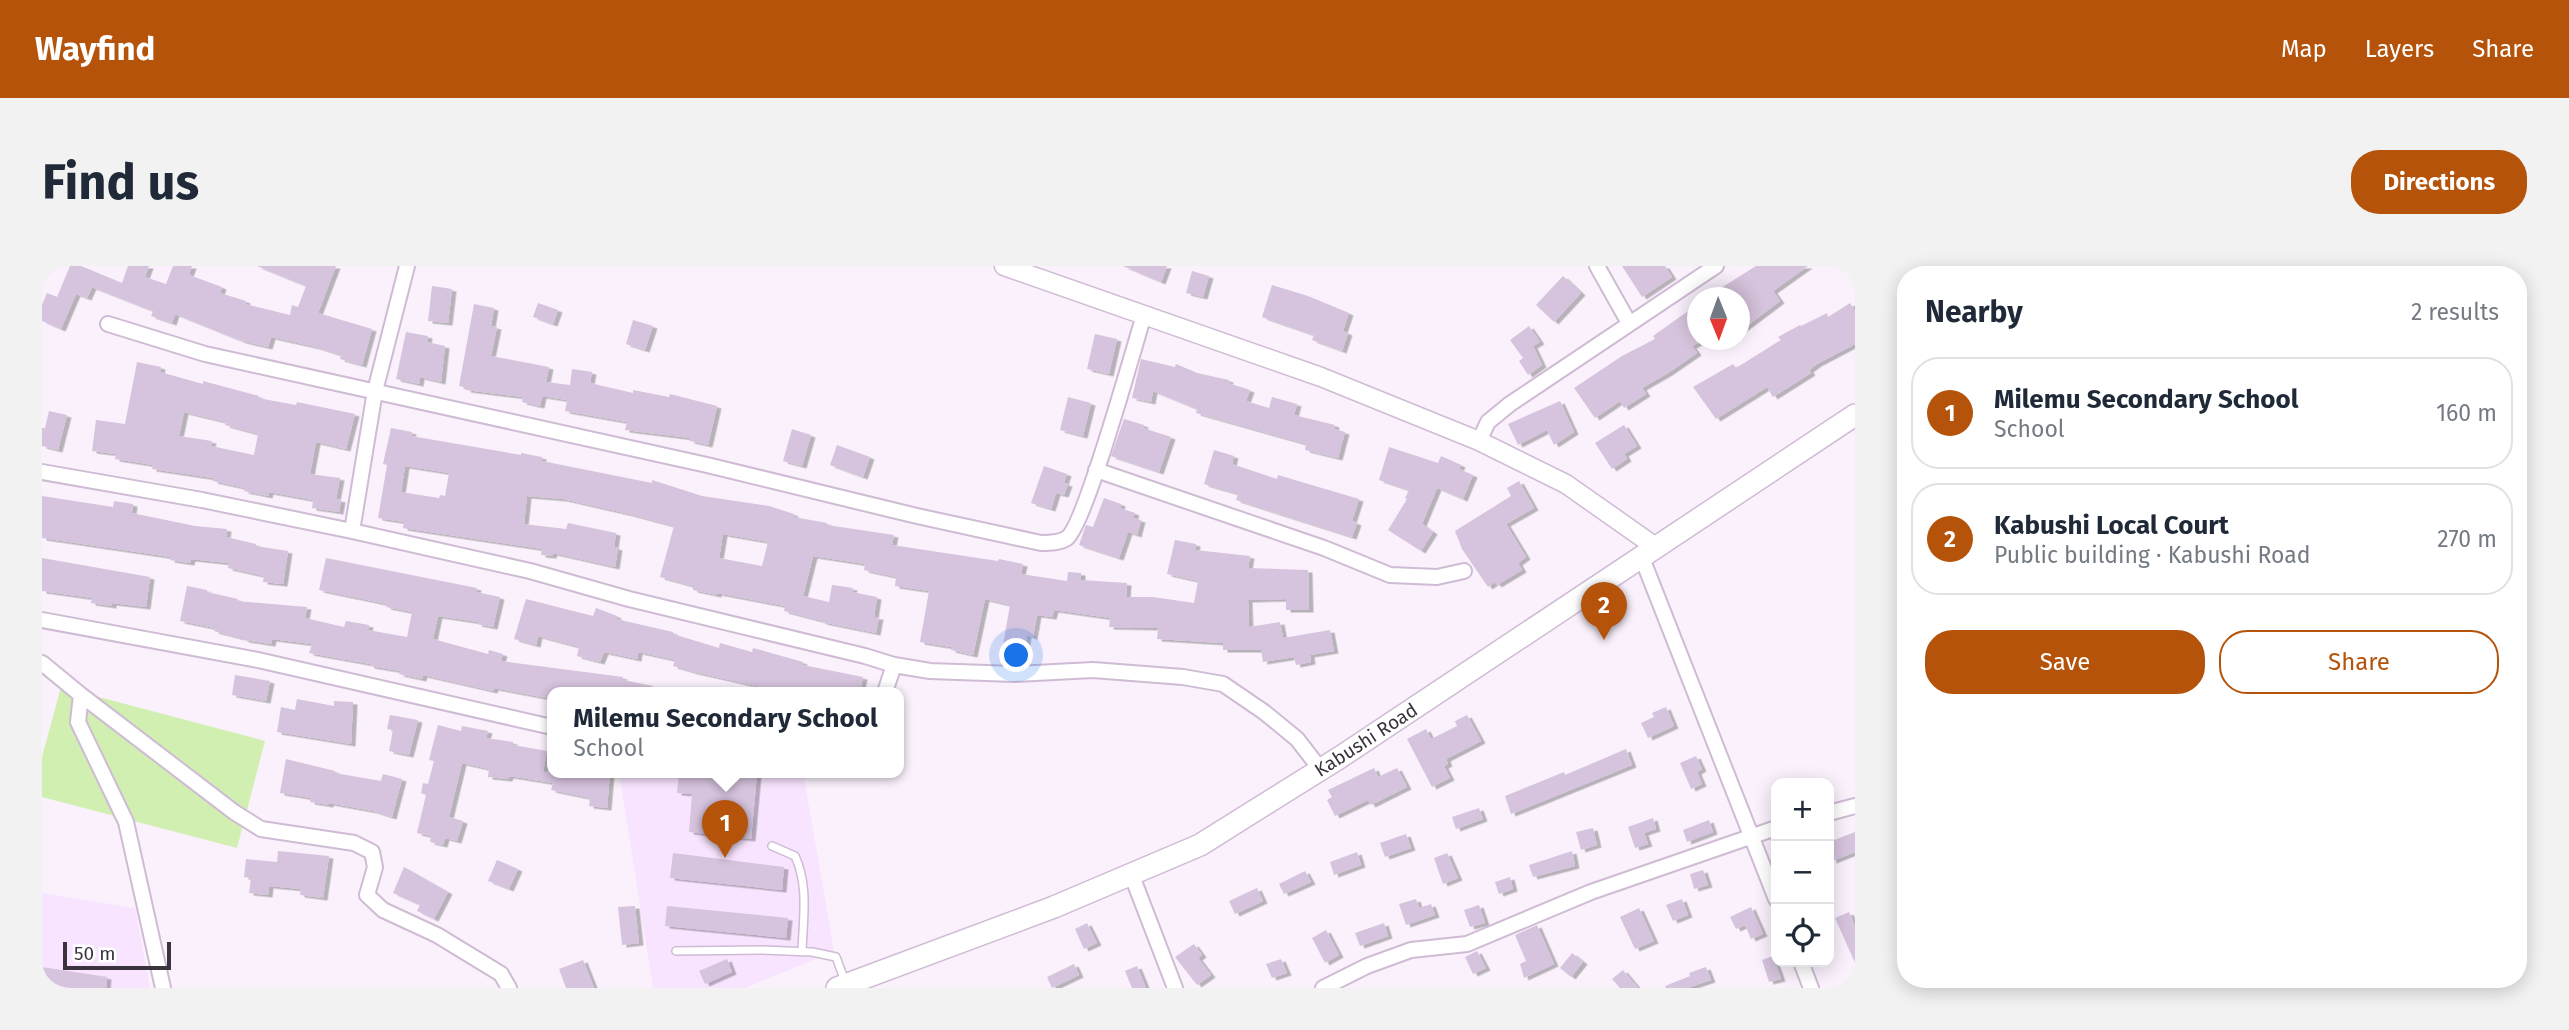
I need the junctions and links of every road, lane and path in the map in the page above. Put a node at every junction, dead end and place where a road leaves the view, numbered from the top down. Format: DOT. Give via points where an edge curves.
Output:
graph roads {
  1 [pos="407,266"];
  2 [pos="1004,266"];
  3 [pos="1597,266"];
  4 [pos="1716,266"];
  5 [pos="1144,314"];
  6 [pos="1629,323"];
  7 [pos="108,324"];
  8 [pos="375,391"];
  9 [pos="1855,415"];
  10 [pos="1479,442"];
  11 [pos="1096,470"];
  12 [pos="42,472"];
  13 [pos="352,531"];
  14 [pos="1649,553"];
  15 [pos="1464,571"];
  16 [pos="42,621"];
  17 [pos="42,663"];
  18 [pos="894,665"];
  19 [pos="887,687"];
  20 [pos="81,695"];
  21 [pos="547,726"];
  22 [pos="1321,770"];
  23 [pos="1855,806"];
  24 [pos="1834,812"];
  25 [pos="1771,829"];
  26 [pos="1751,835"];
  27 [pos="772,846"];
  28 [pos="1132,876"];
  29 [pos="1771,886"];
  30 [pos="676,951"];
  31 [pos="802,951"];
  32 [pos="1803,967"];
  33 [pos="841,986"];
  34 [pos="163,988"];
  35 [pos="509,988"];
  36 [pos="1175,988"];
  37 [pos="1324,988"];
  38 [pos="1811,988"];
  1 -- 8 [label="street"];
  2 -- 5 [label="street"];
  3 -- 6 [label="street"];
  4 -- 6 [label="street"];
  5 -- 10 [label="street" via="1321,377"];
  5 -- 11 [label="street"];
  6 -- 10 [label="street" via="1510,404 1488,422"];
  7 -- 8 [label="street" via="205,355"];
  8 -- 11 [label="street" via="1041,544 1068,537"];
  8 -- 13 [label="street"];
  9 -- 14 [label="main road, Kabushi Road"];
  10 -- 14 [label="street" via="1566,484"];
  11 -- 15 [label="street" via="1390,575 1437,577"];
  12 -- 13 [label="street"];
  13 -- 18 [label="street" via="530,571"];
  14 -- 22 [label="main road, Kabushi Road"];
  14 -- 26 [label="street"];
  16 -- 21 [label="street" via="270,663"];
  17 -- 20 [label="street"];
  18 -- 19 [label="street"];
  18 -- 22 [label="street" via="1014,674 1094,670 1223,684 1297,739"];
  20 -- 34 [label="street" via="78,722 126,822"];
  20 -- 35 [label="street" via="261,829 354,843 372,852 375,867 367,895 383,910 437,935 500,974"];
  22 -- 28 [label="main road, Kabushi Road" via="1200,845"];
  23 -- 24 [label="street"];
  25 -- 26 [label="street"];
  26 -- 29 [label="street"];
  26 -- 37 [label="street" via="1591,892 1479,940 1411,950"];
  27 -- 31 [label="lane" via="795,856 802,872"];
  28 -- 33 [label="main road, Kabushi Road"];
  28 -- 36 [label="street"];
  30 -- 31 [label="lane"];
  31 -- 33 [label="lane" via="836,957"];
  32 -- 38 [label="street"];
}
